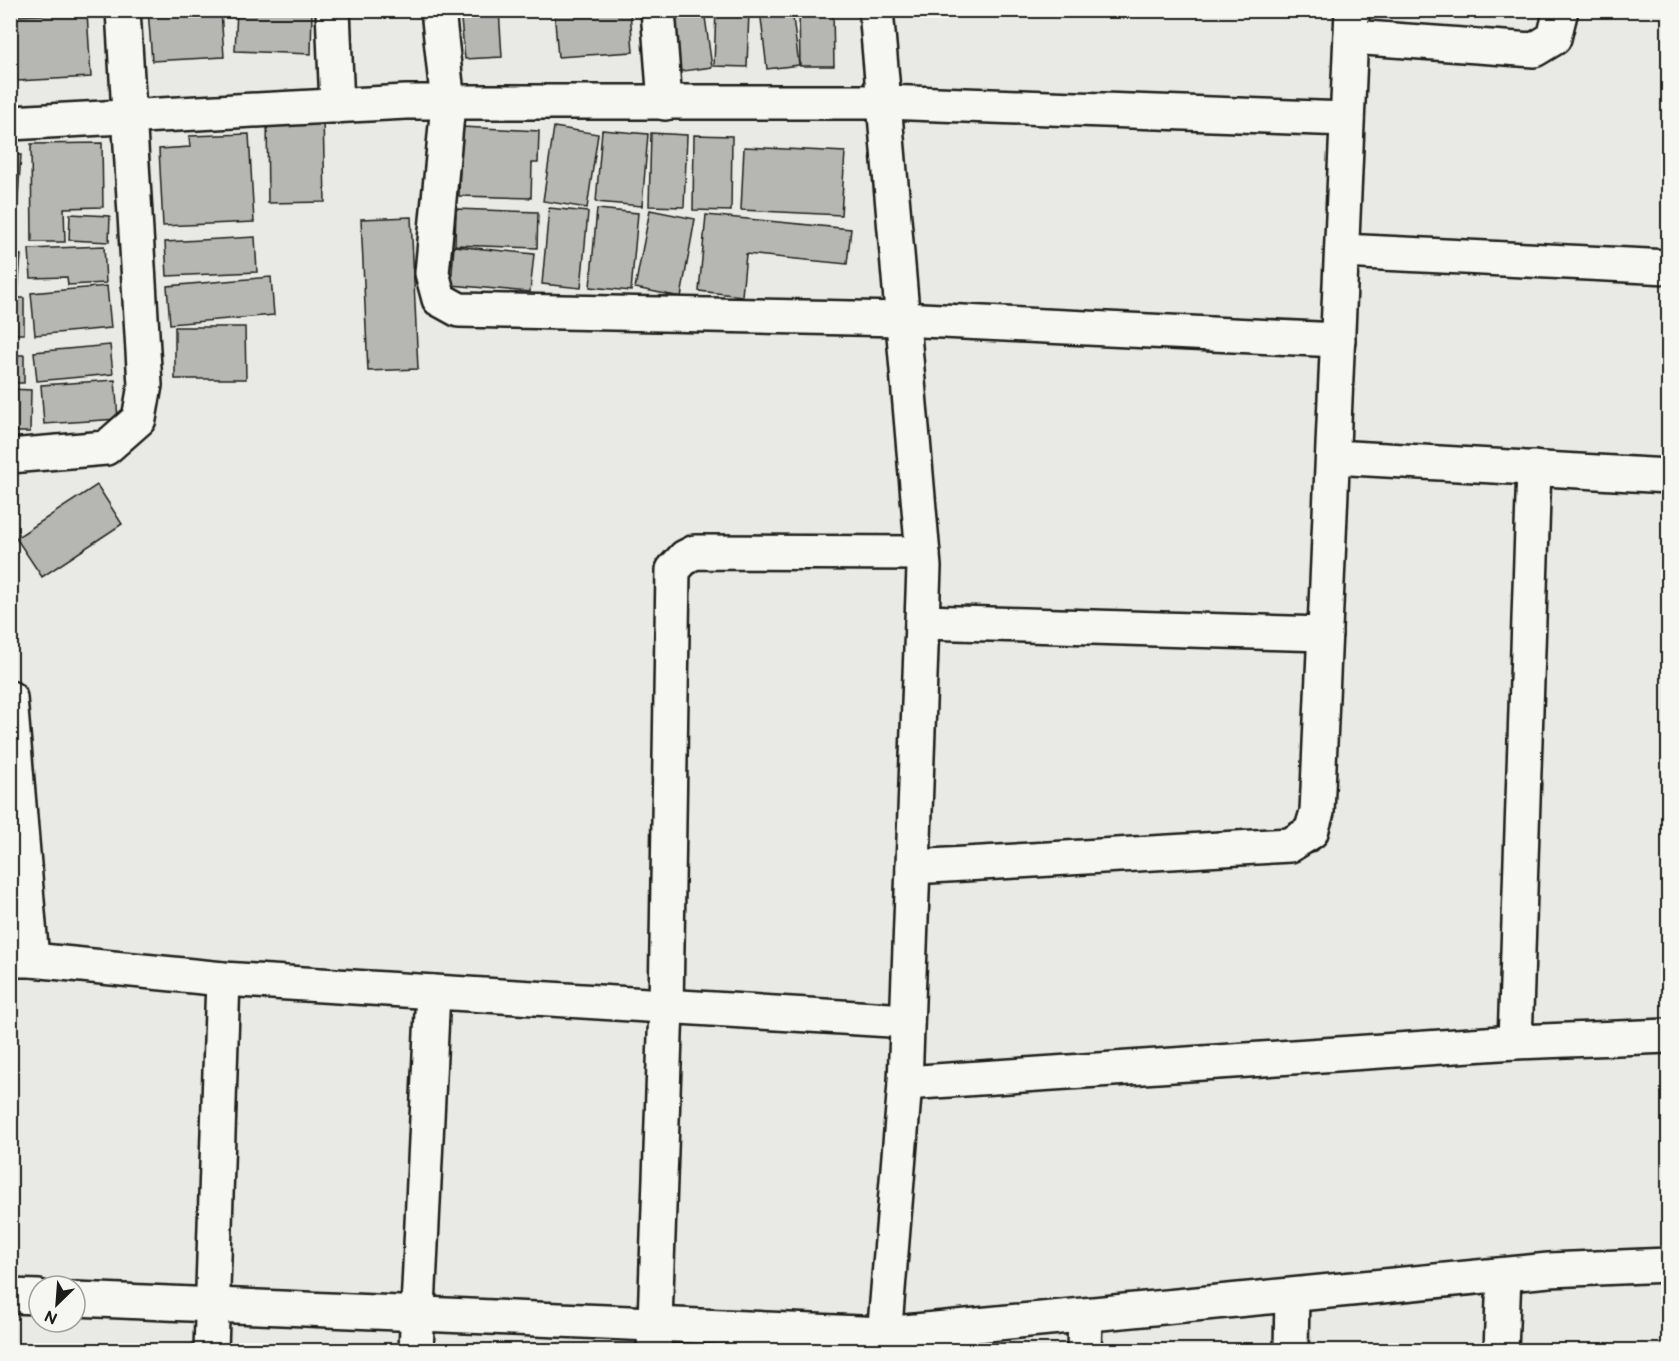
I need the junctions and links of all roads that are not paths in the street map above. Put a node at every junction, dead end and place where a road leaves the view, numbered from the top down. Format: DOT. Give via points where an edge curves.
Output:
graph roads {
  1 [pos="123,10"];
  2 [pos="333,10"];
  3 [pos="438,10"];
  4 [pos="658,10"];
  5 [pos="876,10"];
  6 [pos="1561,10"];
  7 [pos="1351,24"];
  8 [pos="884,102"];
  9 [pos="665,103"];
  10 [pos="448,104"];
  11 [pos="337,106"];
  12 [pos="130,117"];
  13 [pos="1347,118"];
  14 [pos="10,123"];
  15 [pos="1342,250"];
  16 [pos="1668,267"];
  17 [pos="902,319"];
  18 [pos="1338,340"];
  19 [pos="10,456"];
  20 [pos="1333,457"];
  21 [pos="1534,468"];
  22 [pos="1668,476"];
  23 [pos="923,553"];
  24 [pos="922,622"];
  25 [pos="1325,634"];
  26 [pos="10,698"];
  27 [pos="913,867"];
  28 [pos="21,960"];
  29 [pos="223,979"];
  30 [pos="433,993"];
  31 [pos="666,1007"];
  32 [pos="907,1022"];
  33 [pos="1668,1036"];
  34 [pos="1515,1042"];
  35 [pos="905,1083"];
  36 [pos="1668,1265"];
  37 [pos="1504,1275"];
  38 [pos="10,1296"];
  39 [pos="1292,1296"];
  40 [pos="27,1297"];
  41 [pos="87,1300"];
  42 [pos="213,1305"];
  43 [pos="417,1314"];
  44 [pos="1085,1316"];
  45 [pos="655,1337"];
  46 [pos="884,1342"];
  47 [pos="211,1350"];
  48 [pos="416,1350"];
  49 [pos="1084,1350"];
  50 [pos="1291,1350"];
  51 [pos="1501,1350"];
  1 -- 12 [label="street"];
  2 -- 11 [label="street"];
  3 -- 10 [label="street"];
  4 -- 9 [label="street"];
  5 -- 8 [label="street"];
  6 -- 7 [label="street" via="1554,38 1534,50"];
  7 -- 13 [label="street"];
  8 -- 9 [label="street"];
  8 -- 13 [label="street"];
  8 -- 17 [label="street"];
  9 -- 10 [label="street"];
  10 -- 11 [label="street"];
  10 -- 17 [label="street" via="432,273 438,299 459,310"];
  11 -- 12 [label="street"];
  12 -- 14 [label="street"];
  12 -- 19 [label="street" via="145,385 139,419 106,448"];
  13 -- 15 [label="street"];
  15 -- 16 [label="street"];
  15 -- 18 [label="street"];
  17 -- 18 [label="street"];
  17 -- 23 [label="street"];
  18 -- 20 [label="street"];
  20 -- 21 [label="street"];
  20 -- 25 [label="street"];
  21 -- 22 [label="street"];
  21 -- 34 [label="street"];
  23 -- 24 [label="street"];
  23 -- 31 [label="street" via="695,552 685,556 673,570"];
  24 -- 25 [label="street"];
  24 -- 27 [label="street"];
  25 -- 27 [label="street" via="1317,812 1311,832 1290,845"];
  26 -- 28 [label="street"];
  27 -- 32 [label="street"];
  28 -- 29 [label="street"];
  29 -- 30 [label="street"];
  29 -- 42 [label="street"];
  30 -- 31 [label="street"];
  30 -- 43 [label="street"];
  31 -- 32 [label="street"];
  31 -- 45 [label="street"];
  32 -- 35 [label="street"];
  33 -- 34 [label="street"];
  34 -- 35 [label="street"];
  35 -- 46 [label="street"];
  36 -- 37 [label="street"];
  37 -- 39 [label="street"];
  37 -- 51 [label="street"];
  38 -- 40 [label="street"];
  39 -- 44 [label="street"];
  39 -- 50 [label="street"];
  41 -- 42 [label="street"];
  42 -- 43 [label="street"];
  42 -- 47 [label="street"];
  43 -- 45 [label="street"];
  43 -- 48 [label="street"];
  44 -- 46 [label="street"];
  44 -- 49 [label="street"];
  45 -- 46 [label="street"];
}
